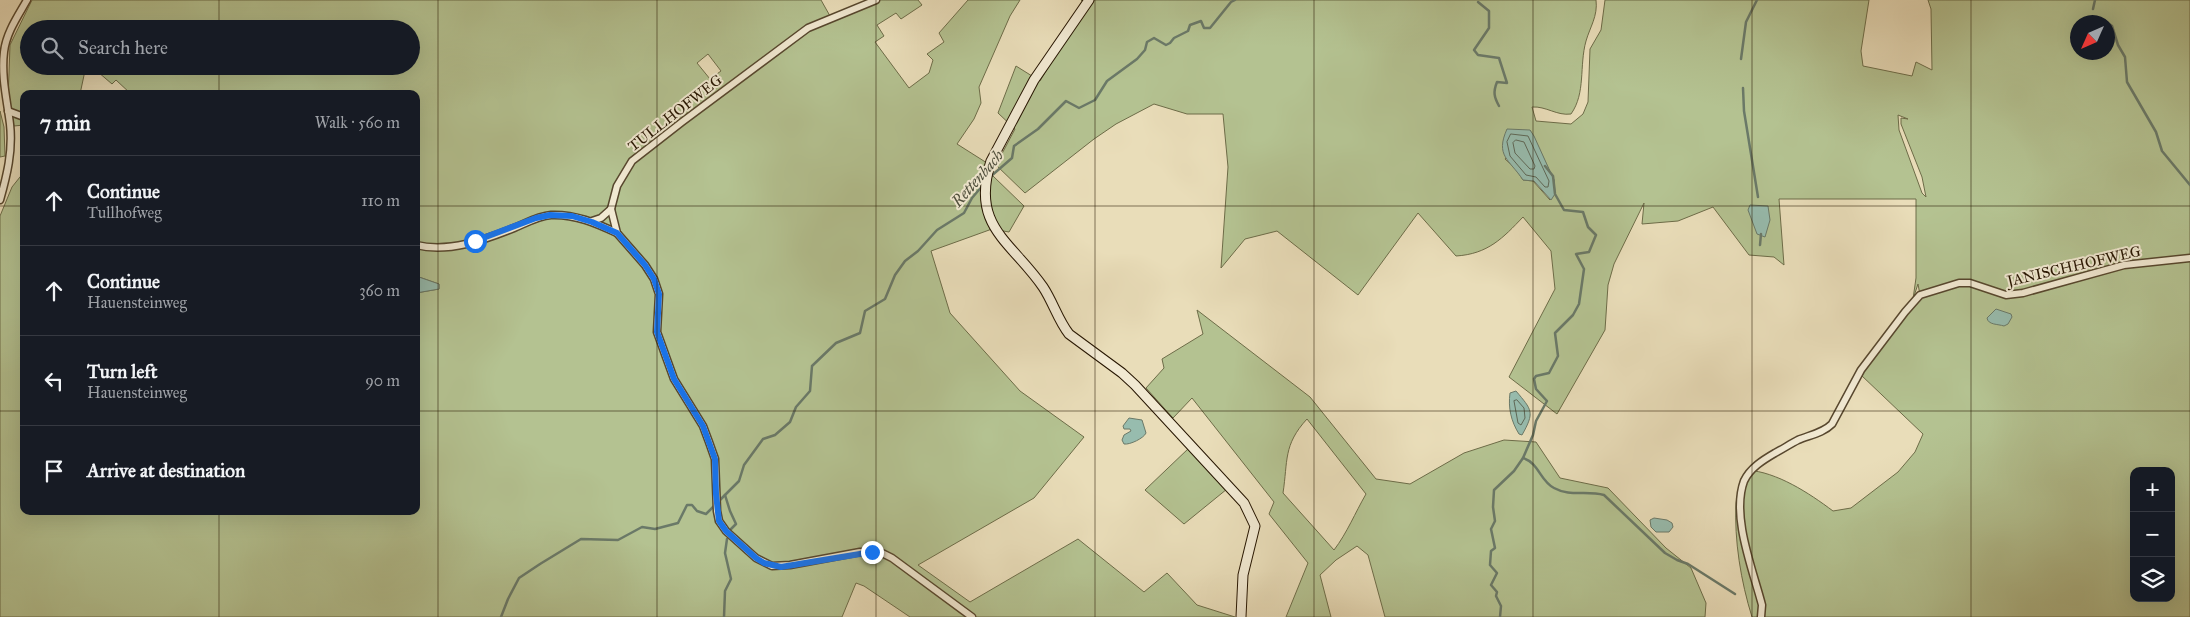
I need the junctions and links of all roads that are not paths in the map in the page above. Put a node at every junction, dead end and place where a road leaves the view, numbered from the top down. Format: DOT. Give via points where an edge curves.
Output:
graph roads {
  1 [pos="28,0"];
  2 [pos="876,0"];
  3 [pos="1089,0"];
  4 [pos="8,111"];
  5 [pos="20,116"];
  6 [pos="0,200"];
  7 [pos="610,209"];
  8 [pos="592,222"];
  9 [pos="617,233"];
  10 [pos="420,245"];
  11 [pos="2190,258"];
  12 [pos="972,617"];
  13 [pos="1241,617"];
  14 [pos="1761,617"];
  1 -- 4 [label="street" via="8,33 4,51"];
  2 -- 7 [label="street, TULLHOFWEG" via="808,28 632,161 617,186"];
  3 -- 13 [label="street" via="1034,80 994,156 986,186 987,210 992,224 1042,286 1064,327 1135,385 1230,486 1251,514 1254,532 1243,575"];
  4 -- 5 [label="street"];
  4 -- 6 [label="street" via="11,150"];
  7 -- 8 [label="street"];
  7 -- 9 [label="street"];
  8 -- 9 [label="street"];
  8 -- 10 [label="street" via="572,216 550,215 488,238 442,248"];
  9 -- 12 [label="street" via="654,279 659,294 657,332 674,379 703,426 715,459 717,511 726,531 764,563 781,567 860,552 882,553"];
  11 -- 14 [label="street, JANISCHHOFWEG" via="2124,265 2023,293 2006,295 1970,283 1959,283 1920,295 1861,370 1828,429 1764,459 1754,466 1744,482 1740,507 1743,532 1762,605"];
}
